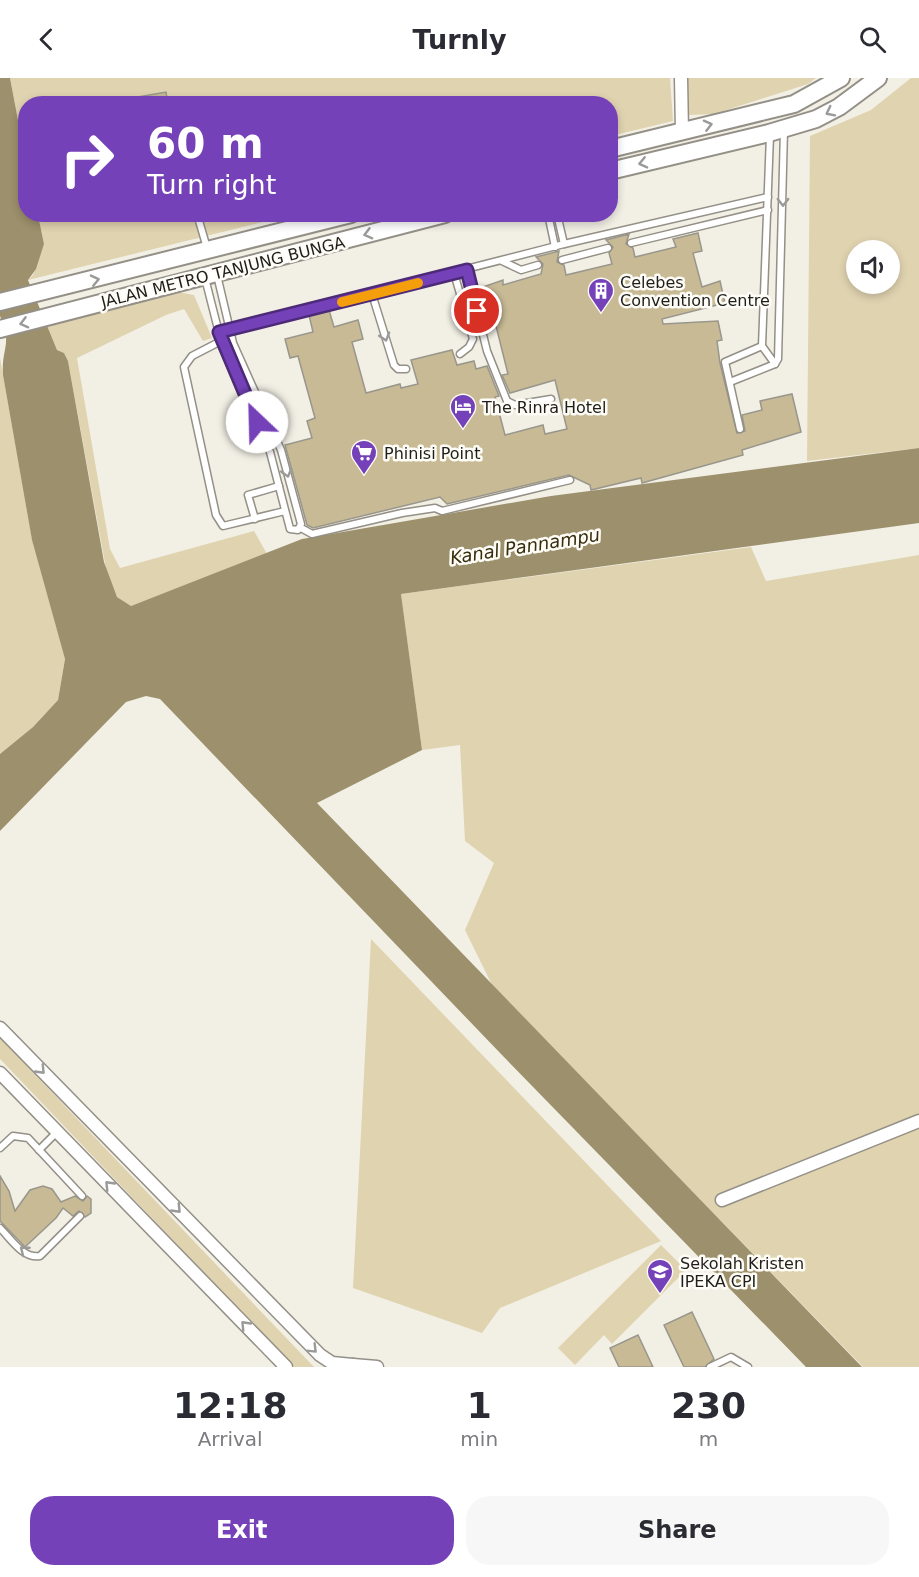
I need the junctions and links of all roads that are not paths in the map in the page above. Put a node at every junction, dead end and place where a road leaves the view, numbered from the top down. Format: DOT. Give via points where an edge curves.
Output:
graph roads {
  1 [pos="681,78"];
  2 [pos="841,78"];
  3 [pos="878,78"];
  4 [pos="777,131"];
  5 [pos="682,132"];
  6 [pos="618,147"];
  7 [pos="618,169"];
  8 [pos="768,197"];
  9 [pos="768,210"];
  10 [pos="199,222"];
  11 [pos="320,222"];
  12 [pos="413,222"];
  13 [pos="550,222"];
  14 [pos="559,222"];
  15 [pos="631,243"];
  16 [pos="564,244"];
  17 [pos="555,247"];
  18 [pos="608,248"];
  19 [pos="208,251"];
  20 [pos="562,260"];
  21 [pos="502,261"];
  22 [pos="538,265"];
  23 [pos="467,270"];
  24 [pos="210,273"];
  25 [pos="454,273"];
  26 [pos="372,294"];
  27 [pos="0,302"];
  28 [pos="0,329"];
  29 [pos="230,330"];
  30 [pos="219,332"];
  31 [pos="221,341"];
  32 [pos="762,346"];
  33 [pos="460,354"];
  34 [pos="775,364"];
  35 [pos="406,369"];
  36 [pos="730,382"];
  37 [pos="551,399"];
  38 [pos="266,417"];
  39 [pos="257,420"];
  40 [pos="740,429"];
  41 [pos="570,480"];
  42 [pos="279,486"];
  43 [pos="285,511"];
  44 [pos="255,519"];
  45 [pos="301,528"];
  46 [pos="0,1028"];
  47 [pos="0,1073"];
  48 [pos="919,1121"];
  49 [pos="57,1132"];
  50 [pos="0,1148"];
  51 [pos="39,1150"];
  52 [pos="82,1196"];
  53 [pos="722,1200"];
  54 [pos="80,1216"];
  55 [pos="0,1228"];
  56 [pos="349,1366"];
  57 [pos="286,1367"];
  58 [pos="377,1367"];
  59 [pos="710,1367"];
  60 [pos="748,1367"];
  1 -- 5 [label="street"];
  5 -- 2 [label="main road, one-way" via="794,104"];
  3 -- 4 [label="main road, one-way" via="839,107"];
  4 -- 7 [label="main road, one-way"];
  4 -- 8 [label="lane"];
  4 -- 34 [label="lane, one-way" via="779,349"];
  5 -- 6 [label="main road"];
  8 -- 9 [label="lane"];
  8 -- 16 [label="lane"];
  9 -- 15 [label="lane"];
  9 -- 32 [label="lane"];
  10 -- 19 [label="lane"];
  11 -- 19 [label="main road, JALAN METRO TANJUNG BUNGA"];
  12 -- 24 [label="main road, JALAN METRO TANJUNG BUNGA, one-way"];
  13 -- 17 [label="lane"];
  14 -- 16 [label="lane"];
  16 -- 17 [label="lane"];
  17 -- 21 [label="lane"];
  18 -- 20 [label="lane"];
  27 -- 19 [label="main road, JALAN METRO TANJUNG BUNGA, one-way"];
  21 -- 22 [label="lane" via="521,270"];
  21 -- 23 [label="lane"];
  23 -- 25 [label="lane"];
  23 -- 37 [label="lane" via="487,351 507,401 515,405"];
  24 -- 28 [label="main road, JALAN METRO TANJUNG BUNGA, one-way"];
  24 -- 29 [label="lane"];
  24 -- 30 [label="lane"];
  25 -- 26 [label="lane"];
  25 -- 33 [label="lane" via="473,339"];
  26 -- 29 [label="lane"];
  26 -- 35 [label="lane, one-way" via="394,365"];
  29 -- 30 [label="lane"];
  29 -- 38 [label="lane"];
  30 -- 31 [label="lane"];
  31 -- 39 [label="lane"];
  31 -- 44 [label="lane" via="186,361 187,390 220,524"];
  32 -- 34 [label="lane"];
  32 -- 36 [label="lane" via="725,362"];
  34 -- 36 [label="lane"];
  36 -- 40 [label="lane"];
  38 -- 39 [label="lane"];
  38 -- 45 [label="lane, one-way" via="280,450"];
  39 -- 42 [label="lane"];
  41 -- 45 [label="lane" via="442,511 435,507 402,513 327,532 312,534"];
  42 -- 43 [label="lane"];
  42 -- 44 [label="lane" via="248,495"];
  43 -- 44 [label="lane"];
  43 -- 45 [label="lane" via="290,529"];
  46 -- 56 [label="street, one-way" via="320,1355 332,1363"];
  47 -- 49 [label="street"];
  48 -- 53 [label="street"];
  49 -- 51 [label="lane"];
  57 -- 49 [label="street, one-way"];
  50 -- 51 [label="lane" via="13,1136 21,1135"];
  51 -- 52 [label="lane"];
  54 -- 55 [label="lane, one-way" via="40,1256 27,1255"];
  56 -- 58 [label="street"];
  59 -- 60 [label="lane" via="731,1357"];
}
